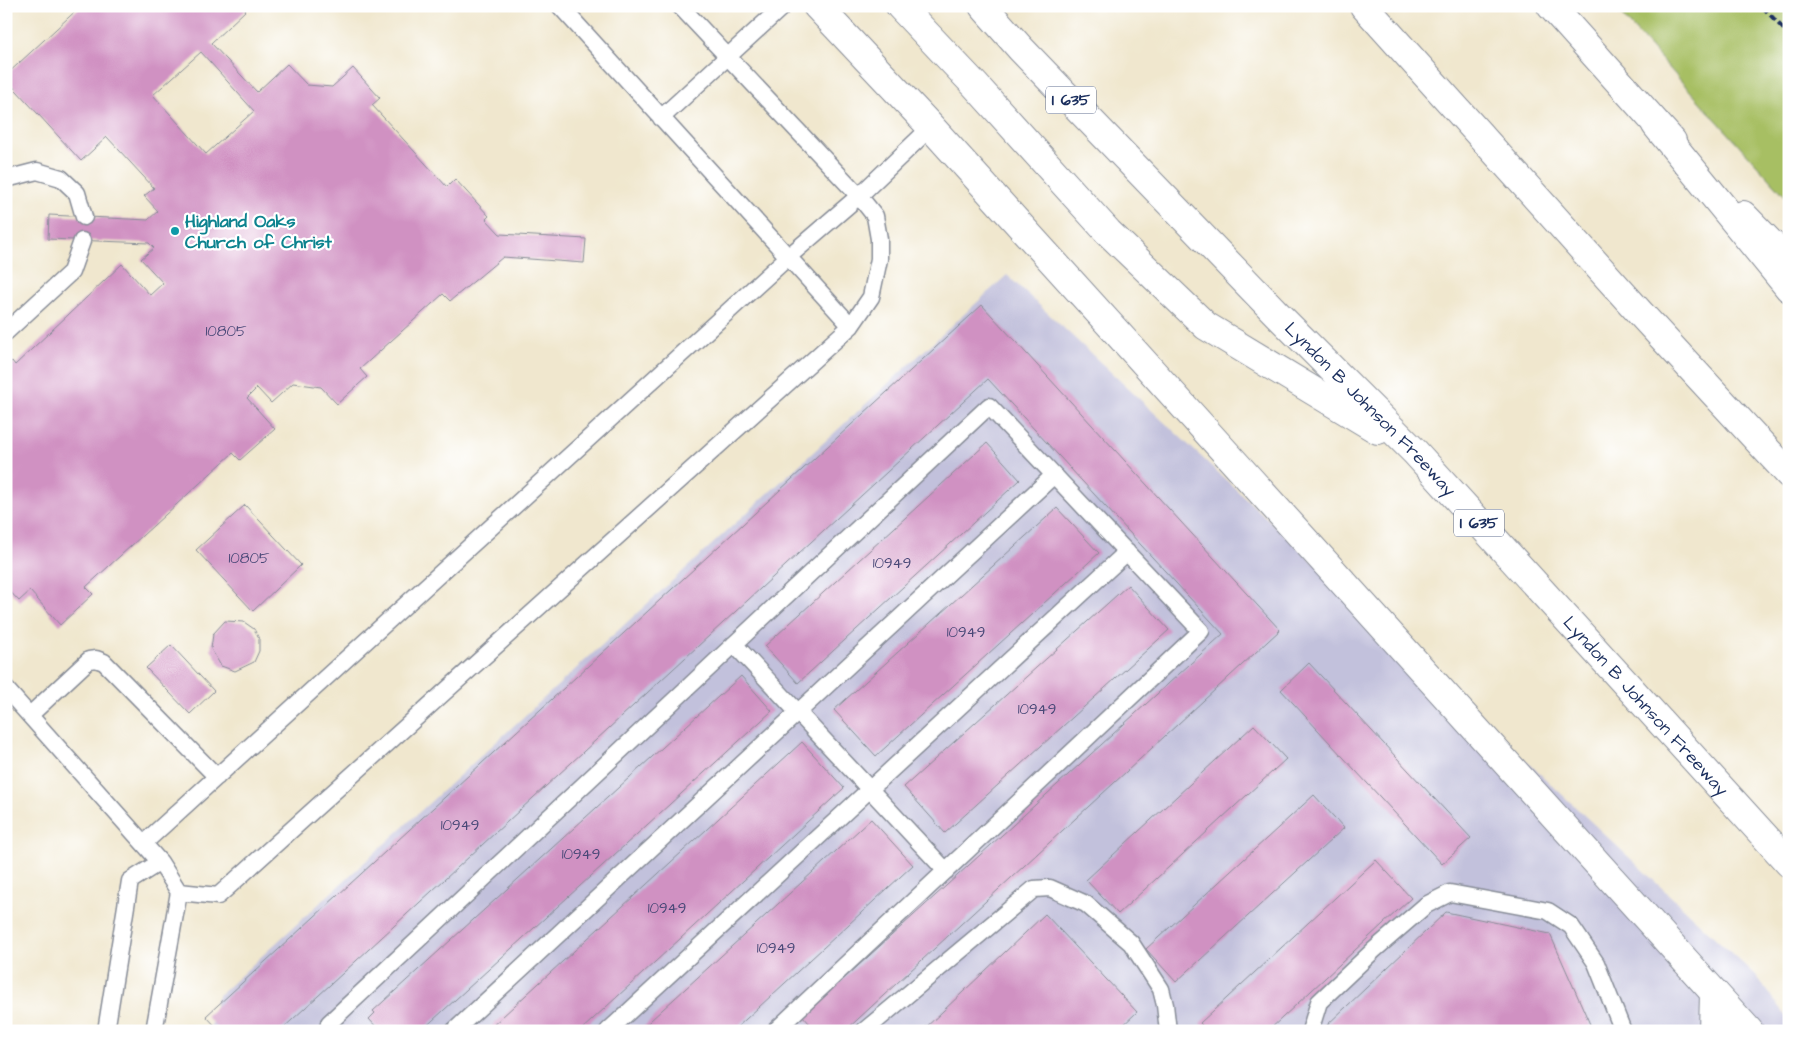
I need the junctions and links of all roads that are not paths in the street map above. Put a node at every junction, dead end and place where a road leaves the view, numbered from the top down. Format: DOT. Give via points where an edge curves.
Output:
graph roads {
  1 [pos="560,6"];
  2 [pos="680,6"];
  3 [pos="784,6"];
  4 [pos="817,6"];
  5 [pos="900,6"];
  6 [pos="983,6"];
  7 [pos="1364,6"];
  8 [pos="1551,6"];
  9 [pos="728,58"];
  10 [pos="661,118"];
  11 [pos="1656,126"];
  12 [pos="931,127"];
  13 [pos="6,179"];
  14 [pos="859,196"];
  15 [pos="84,217"];
  16 [pos="82,240"];
  17 [pos="788,257"];
  18 [pos="1789,262"];
  19 [pos="1789,288"];
  20 [pos="850,326"];
  21 [pos="6,332"];
  22 [pos="1415,452"];
  23 [pos="1789,474"];
  24 [pos="1054,475"];
  25 [pos="1127,552"];
  26 [pos="734,644"];
  27 [pos="6,689"];
  28 [pos="798,712"];
  29 [pos="30,715"];
  30 [pos="217,777"];
  31 [pos="870,789"];
  32 [pos="144,843"];
  33 [pos="160,862"];
  34 [pos="1789,863"];
  35 [pos="946,870"];
  36 [pos="178,892"];
  37 [pos="1714,993"];
  38 [pos="106,1031"];
  39 [pos="154,1031"];
  40 [pos="328,1031"];
  41 [pos="454,1031"];
  42 [pos="608,1031"];
  43 [pos="774,1031"];
  44 [pos="864,1031"];
  45 [pos="1168,1031"];
  46 [pos="1310,1031"];
  47 [pos="1624,1031"];
  48 [pos="1713,1031"];
  49 [pos="1749,1031"];
  1 -- 10 [label="lane"];
  2 -- 9 [label="lane"];
  3 -- 9 [label="lane"];
  4 -- 12 [label="main road"];
  5 -- 22 [label="main road" via="1108,232 1206,326"];
  6 -- 22 [label="main road, Lyndon B Johnson Freeway / I 635" via="1271,308"];
  7 -- 23 [label="main road"];
  8 -- 11 [label="main road"];
  9 -- 10 [label="lane"];
  9 -- 14 [label="lane"];
  10 -- 17 [label="lane"];
  11 -- 18 [label="main road"];
  11 -- 19 [label="main road"];
  12 -- 14 [label="lane"];
  12 -- 37 [label="main road"];
  13 -- 15 [label="lane" via="37,170 61,178 76,193"];
  14 -- 17 [label="lane"];
  14 -- 20 [label="lane" via="875,216 879,259 871,298"];
  16 -- 21 [label="lane" via="70,272"];
  17 -- 20 [label="lane"];
  17 -- 30 [label="lane"];
  20 -- 36 [label="lane" via="218,896"];
  22 -- 34 [label="main road, Lyndon B Johnson Freeway / I 635"];
  24 -- 25 [label="lane"];
  24 -- 26 [label="lane" via="989,406"];
  24 -- 28 [label="lane"];
  25 -- 31 [label="lane"];
  25 -- 35 [label="lane" via="1201,631"];
  26 -- 28 [label="lane"];
  26 -- 40 [label="lane" via="329,1023"];
  27 -- 29 [label="lane"];
  28 -- 31 [label="lane"];
  28 -- 41 [label="lane"];
  29 -- 30 [label="lane" via="89,660 96,659 104,662"];
  29 -- 32 [label="lane"];
  30 -- 32 [label="lane"];
  31 -- 35 [label="lane"];
  31 -- 42 [label="lane"];
  32 -- 33 [label="lane"];
  33 -- 36 [label="lane"];
  33 -- 38 [label="lane" via="130,880"];
  35 -- 43 [label="lane"];
  36 -- 39 [label="lane"];
  37 -- 48 [label="main road"];
  37 -- 49 [label="main road"];
  44 -- 45 [label="lane" via="1034,889 1050,888 1086,904 1131,943 1161,989"];
  46 -- 47 [label="lane" via="1319,1002 1426,905 1450,893 1548,911 1571,926 1596,963"];
}
